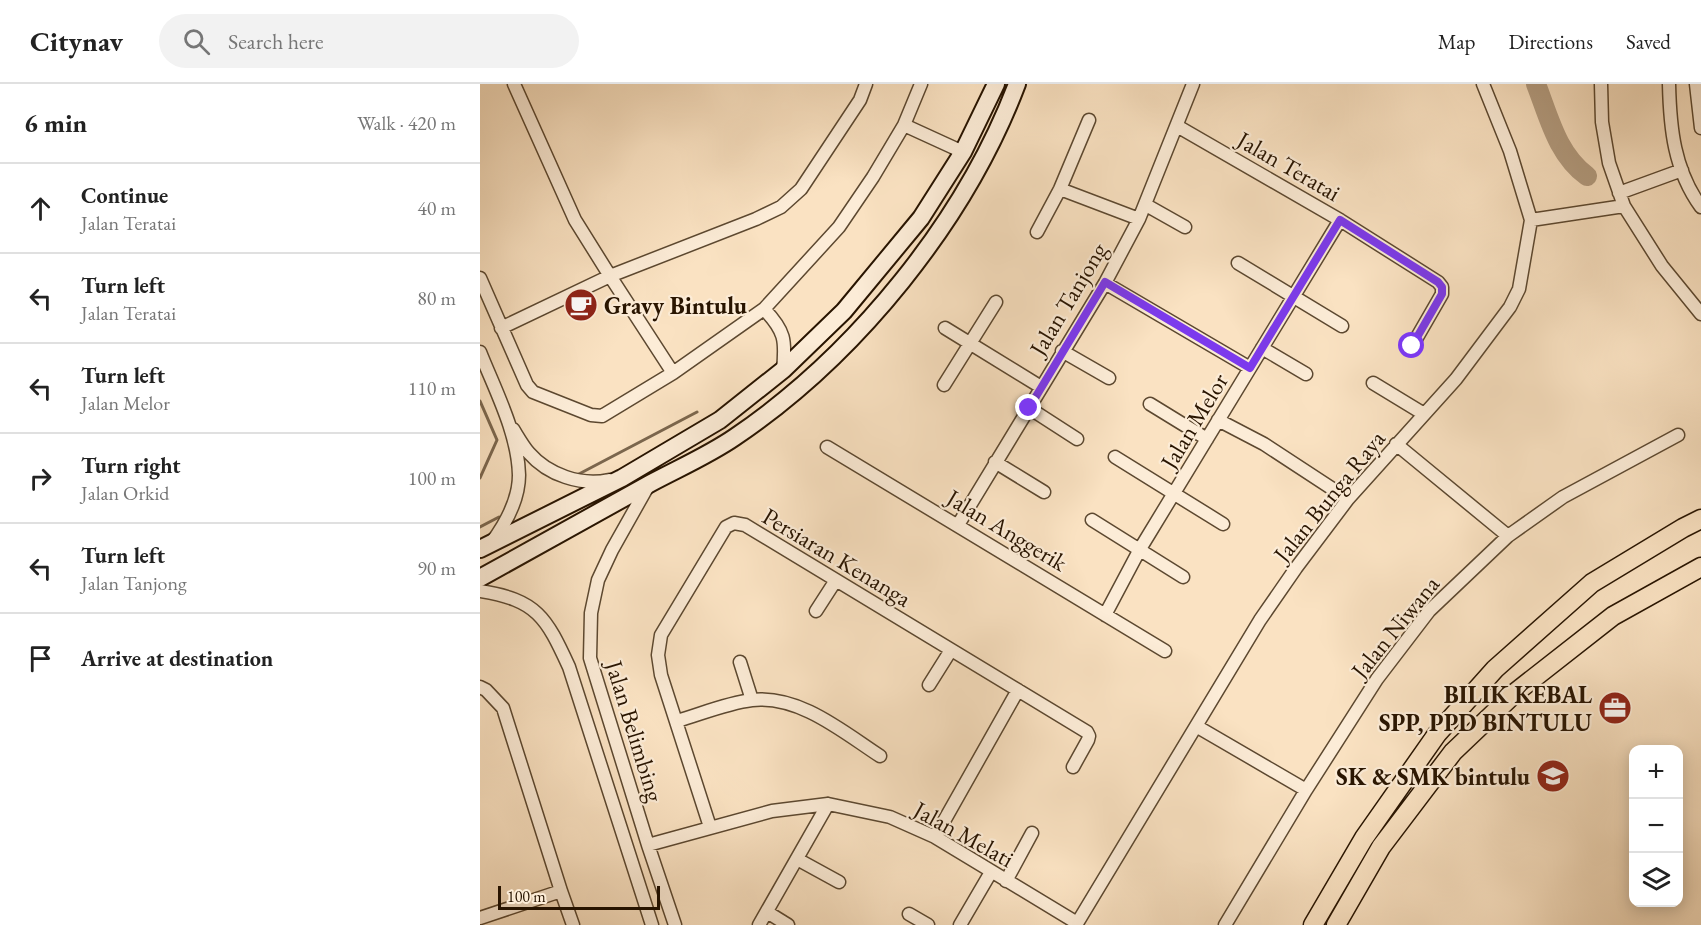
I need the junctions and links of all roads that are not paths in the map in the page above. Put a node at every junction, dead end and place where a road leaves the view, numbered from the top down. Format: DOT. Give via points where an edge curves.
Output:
graph roads {
  1 [pos="514,84"];
  2 [pos="866,84"];
  3 [pos="921,84"];
  4 [pos="996,84"];
  5 [pos="1017,84"];
  6 [pos="1193,84"];
  7 [pos="1483,84"];
  8 [pos="1601,84"];
  9 [pos="1669,84"];
  10 [pos="1696,84"];
  11 [pos="1089,120"];
  12 [pos="904,125"];
  13 [pos="1177,126"];
  14 [pos="1701,128"];
  15 [pos="963,152"];
  16 [pos="1682,170"];
  17 [pos="1060,189"];
  18 [pos="1619,193"];
  19 [pos="1146,206"];
  20 [pos="1624,206"];
  21 [pos="1701,207"];
  22 [pos="1139,219"];
  23 [pos="1340,220"];
  24 [pos="1531,220"];
  25 [pos="1185,227"];
  26 [pos="1037,232"];
  27 [pos="1238,263"];
  28 [pos="610,276"];
  29 [pos="480,278"];
  30 [pos="1105,282"];
  31 [pos="1294,296"];
  32 [pos="996,302"];
  33 [pos="1699,307"];
  34 [pos="764,309"];
  35 [pos="1342,326"];
  36 [pos="501,328"];
  37 [pos="945,328"];
  38 [pos="969,343"];
  39 [pos="1412,346"];
  40 [pos="1262,348"];
  41 [pos="1062,351"];
  42 [pos="480,352"];
  43 [pos="1250,368"];
  44 [pos="783,370"];
  45 [pos="673,373"];
  46 [pos="1306,374"];
  47 [pos="1109,378"];
  48 [pos="1373,383"];
  49 [pos="944,385"];
  50 [pos="1041,387"];
  51 [pos="1150,404"];
  52 [pos="1029,408"];
  53 [pos="1424,414"];
  54 [pos="1218,420"];
  55 [pos="508,423"];
  56 [pos="1678,435"];
  57 [pos="1077,439"];
  58 [pos="1207,439"];
  59 [pos="1396,444"];
  60 [pos="827,447"];
  61 [pos="1115,457"];
  62 [pos="995,462"];
  63 [pos="622,478"];
  64 [pos="649,485"];
  65 [pos="1044,492"];
  66 [pos="1173,494"];
  67 [pos="1348,499"];
  68 [pos="1701,519"];
  69 [pos="1092,520"];
  70 [pos="1223,524"];
  71 [pos="958,525"];
  72 [pos="1508,536"];
  73 [pos="486,546"];
  74 [pos="1140,549"];
  75 [pos="1701,567"];
  76 [pos="1183,577"];
  77 [pos="480,578"];
  78 [pos="836,580"];
  79 [pos="480,591"];
  80 [pos="816,611"];
  81 [pos="1105,615"];
  82 [pos="951,650"];
  83 [pos="1164,651"];
  84 [pos="740,662"];
  85 [pos="929,685"];
  86 [pos="480,687"];
  87 [pos="1018,690"];
  88 [pos="752,700"];
  89 [pos="677,721"];
  90 [pos="1196,726"];
  91 [pos="880,756"];
  92 [pos="1073,767"];
  93 [pos="1306,790"];
  94 [pos="828,804"];
  95 [pos="710,828"];
  96 [pos="1032,833"];
  97 [pos="934,837"];
  98 [pos="648,845"];
  99 [pos="797,859"];
  100 [pos="991,872"];
  101 [pos="1006,881"];
  102 [pos="838,882"];
  103 [pos="561,891"];
  104 [pos="767,912"];
  105 [pos="909,914"];
  106 [pos="480,918"];
  107 [pos="1077,924"];
  108 [pos="573,925"];
  109 [pos="652,925"];
  110 [pos="675,925"];
  111 [pos="759,925"];
  112 [pos="788,925"];
  113 [pos="928,925"];
  114 [pos="960,925"];
  115 [pos="1225,925"];
  116 [pos="1312,925"];
  117 [pos="1336,925"];
  1 -- 28 [label="street" via="575,220"];
  2 -- 28 [label="street" via="860,100 801,189 781,207"];
  3 -- 12 [label="street"];
  4 -- 15 [label="main road"];
  5 -- 64 [label="main road" via="956,207 865,324 807,383 734,438"];
  6 -- 13 [label="street, Jalan Tanjong"];
  7 -- 24 [label="street, Jalan Bunga Raya" via="1510,151"];
  8 -- 18 [label="street" via="1609,163"];
  9 -- 16 [label="street" via="1676,158"];
  10 -- 14 [label="street"];
  11 -- 17 [label="street"];
  12 -- 15 [label="street"];
  12 -- 34 [label="street" via="839,227"];
  13 -- 19 [label="street, Jalan Tanjong"];
  13 -- 23 [label="street, Jalan Teratai"];
  15 -- 44 [label="main road" via="921,218 844,311"];
  16 -- 18 [label="street"];
  16 -- 21 [label="street"];
  17 -- 22 [label="street"];
  17 -- 26 [label="street"];
  18 -- 20 [label="street"];
  19 -- 22 [label="street, Jalan Tanjong"];
  19 -- 25 [label="street"];
  20 -- 24 [label="street"];
  20 -- 33 [label="street" via="1662,266"];
  22 -- 30 [label="street, Jalan Tanjong"];
  23 -- 31 [label="street, Jalan Melor"];
  23 -- 39 [label="street, Jalan Teratai" via="1442,287 1442,294"];
  24 -- 53 [label="street, Jalan Bunga Raya" via="1519,289 1510,307 1456,379"];
  27 -- 31 [label="street"];
  28 -- 36 [label="street"];
  28 -- 45 [label="street"];
  29 -- 36 [label="street"];
  30 -- 41 [label="street, Jalan Tanjong"];
  30 -- 43 [label="street"];
  31 -- 35 [label="street"];
  31 -- 40 [label="street, Jalan Melor"];
  32 -- 38 [label="street"];
  34 -- 44 [label="street" via="779,325 785,343"];
  34 -- 45 [label="street"];
  36 -- 45 [label="street" via="533,392 591,415 602,416"];
  37 -- 38 [label="street"];
  38 -- 49 [label="street"];
  38 -- 50 [label="street"];
  40 -- 43 [label="street, Jalan Melor"];
  40 -- 46 [label="street"];
  41 -- 47 [label="street"];
  41 -- 50 [label="street, Jalan Tanjong"];
  42 -- 55 [label="street"];
  43 -- 54 [label="street, Jalan Melor"];
  44 -- 63 [label="main road" via="720,420"];
  48 -- 53 [label="street"];
  50 -- 52 [label="street, Jalan Tanjong"];
  51 -- 58 [label="street"];
  52 -- 57 [label="street"];
  52 -- 62 [label="street, Jalan Tanjong"];
  53 -- 59 [label="street, Jalan Bunga Raya"];
  54 -- 58 [label="street, Jalan Melor"];
  54 -- 67 [label="street" via="1264,444"];
  55 -- 63 [label="street" via="529,453 555,473 594,483"];
  55 -- 73 [label="street" via="519,476 515,499 506,524"];
  56 -- 72 [label="street, Jalan Niwana" via="1563,497"];
  58 -- 66 [label="street, Jalan Melor"];
  59 -- 67 [label="street, Jalan Bunga Raya"];
  59 -- 72 [label="street"];
  60 -- 71 [label="street, Jalan Anggerik"];
  61 -- 66 [label="street"];
  62 -- 65 [label="street"];
  62 -- 71 [label="street, Jalan Tanjong"];
  63 -- 73 [label="main road"];
  64 -- 77 [label="main road"];
  64 -- 98 [label="street, Jalan Belimbing" via="598,580 591,613 590,658"];
  66 -- 70 [label="street"];
  66 -- 74 [label="street, Jalan Melor"];
  67 -- 90 [label="street, Jalan Bunga Raya" via="1260,620"];
  68 -- 116 [label="main road" via="1592,583 1495,669 1437,734 1364,838"];
  69 -- 74 [label="street"];
  71 -- 81 [label="street, Jalan Anggerik"];
  72 -- 93 [label="street, Jalan Niwana" via="1429,611 1377,679"];
  74 -- 76 [label="street"];
  74 -- 81 [label="street, Jalan Melor"];
  75 -- 117 [label="main road" via="1613,616 1516,692 1453,752 1381,847"];
  78 -- 80 [label="street"];
  78 -- 82 [label="street, Persiaran Kenanga"];
  78 -- 89 [label="street, Persiaran Kenanga" via="745,525 726,527 662,635 658,655 661,675"];
  79 -- 109 [label="street, Jalan Belimbing" via="506,596 529,607 547,622 556,638 569,667"];
  81 -- 83 [label="street, Jalan Anggerik"];
  82 -- 85 [label="street"];
  82 -- 87 [label="street, Persiaran Kenanga"];
  84 -- 88 [label="street"];
  86 -- 103 [label="street" via="502,708"];
  87 -- 92 [label="street, Persiaran Kenanga" via="1087,732 1088,740"];
  87 -- 97 [label="street"];
  88 -- 89 [label="street"];
  88 -- 91 [label="street" via="766,699 800,708"];
  89 -- 95 [label="street, Persiaran Kenanga"];
  90 -- 93 [label="street"];
  90 -- 107 [label="street, Jalan Bunga Raya"];
  93 -- 115 [label="street, Jalan Niwana"];
  94 -- 95 [label="street, Jalan Melati" via="772,811"];
  94 -- 97 [label="street, Jalan Melati" via="890,818"];
  94 -- 99 [label="street"];
  95 -- 98 [label="street, Jalan Melati"];
  96 -- 101 [label="street"];
  97 -- 100 [label="street, Jalan Melati"];
  98 -- 110 [label="street, Jalan Belimbing"];
  99 -- 102 [label="street"];
  99 -- 104 [label="street"];
  100 -- 101 [label="street, Jalan Melati"];
  100 -- 114 [label="street"];
  101 -- 107 [label="street, Jalan Melati"];
  103 -- 106 [label="street"];
  103 -- 108 [label="street"];
  104 -- 111 [label="street"];
  104 -- 112 [label="street"];
  105 -- 113 [label="street"];
}
